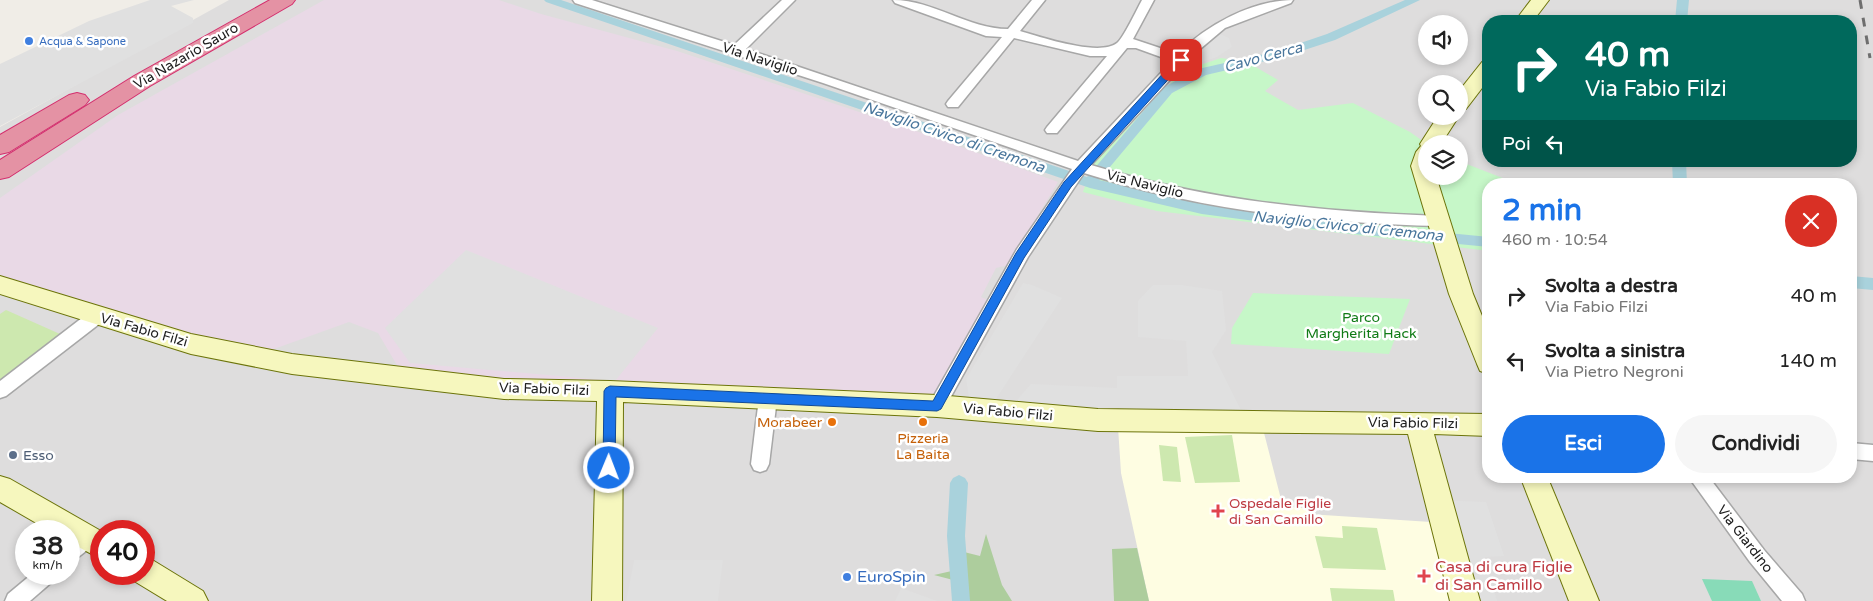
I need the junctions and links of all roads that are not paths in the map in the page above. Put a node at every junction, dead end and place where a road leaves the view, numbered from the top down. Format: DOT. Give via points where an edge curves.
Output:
graph roads {
  1 [pos="284,0"];
  2 [pos="579,0"];
  3 [pos="789,0"];
  4 [pos="899,0"];
  5 [pos="936,0"];
  6 [pos="1039,0"];
  7 [pos="1148,0"];
  8 [pos="1286,0"];
  9 [pos="1540,0"];
  10 [pos="264,7"];
  11 [pos="926,10"];
  12 [pos="1529,15"];
  13 [pos="1010,33"];
  14 [pos="1123,45"];
  15 [pos="186,46"];
  16 [pos="736,51"];
  17 [pos="1181,60"];
  18 [pos="1482,75"];
  19 [pos="1468,93"];
  20 [pos="953,104"];
  21 [pos="84,112"];
  22 [pos="1052,130"];
  23 [pos="0,146"];
  24 [pos="0,160"];
  25 [pos="1082,167"];
  26 [pos="0,171"];
  27 [pos="0,184"];
  28 [pos="1428,185"];
  29 [pos="1438,221"];
  30 [pos="0,285"];
  31 [pos="97,316"];
  32 [pos="1482,346"];
  33 [pos="0,391"];
  34 [pos="610,391"];
  35 [pos="768,398"];
  36 [pos="937,406"];
  37 [pos="1418,423"];
  38 [pos="1482,425"];
  39 [pos="1857,452"];
  40 [pos="1873,453"];
  41 [pos="760,464"];
  42 [pos="1537,483"];
  43 [pos="1703,483"];
  44 [pos="0,488"];
  45 [pos="85,546"];
  46 [pos="155,578"];
  47 [pos="33,585"];
  48 [pos="15,601"];
  49 [pos="194,601"];
  50 [pos="607,601"];
  51 [pos="1465,601"];
  52 [pos="1584,601"];
  53 [pos="1794,601"];
  1 -- 10 [label="highway, Via Nazario Sauro"];
  2 -- 16 [label="street, Via Naviglio"];
  3 -- 16 [label="street"];
  4 -- 11 [label="street"];
  5 -- 11 [label="street"];
  6 -- 13 [label="street"];
  7 -- 14 [label="street"];
  8 -- 17 [label="street" via="1220,25"];
  9 -- 12 [label="street"];
  10 -- 15 [label="highway, Via Nazario Sauro"];
  10 -- 21 [label="highway, Via Nazario Sauro"];
  10 -- 27 [label="highway"];
  11 -- 13 [label="street" via="990,33"];
  13 -- 14 [label="street" via="1090,52 1107,52"];
  13 -- 20 [label="street"];
  14 -- 17 [label="street" via="1138,44"];
  14 -- 22 [label="street"];
  15 -- 21 [label="highway, Via Nazario Sauro"];
  15 -- 23 [label="highway" via="128,72"];
  16 -- 25 [label="street, Via Naviglio"];
  17 -- 25 [label="street"];
  18 -- 19 [label="street"];
  21 -- 24 [label="highway"];
  21 -- 26 [label="highway"];
  25 -- 29 [label="street, Via Naviglio" via="1170,192 1229,203 1317,214"];
  25 -- 36 [label="street" via="1020,256"];
  28 -- 29 [label="street"];
  29 -- 32 [label="street"];
  30 -- 31 [label="street, Via Fabio Filzi"];
  31 -- 33 [label="street"];
  31 -- 34 [label="street, Via Fabio Filzi" via="192,344 292,364 504,389"];
  34 -- 35 [label="street, Via Fabio Filzi"];
  34 -- 50 [label="street"];
  35 -- 36 [label="street, Via Fabio Filzi"];
  35 -- 41 [label="street"];
  36 -- 37 [label="street, Via Fabio Filzi" via="1098,420"];
  37 -- 38 [label="street, Via Fabio Filzi"];
  37 -- 51 [label="street"];
  39 -- 40 [label="street"];
  42 -- 52 [label="street"];
  43 -- 53 [label="street, Via Giardino"];
  44 -- 45 [label="street"];
  46 -- 49 [label="street"];
  47 -- 48 [label="street"];
}
